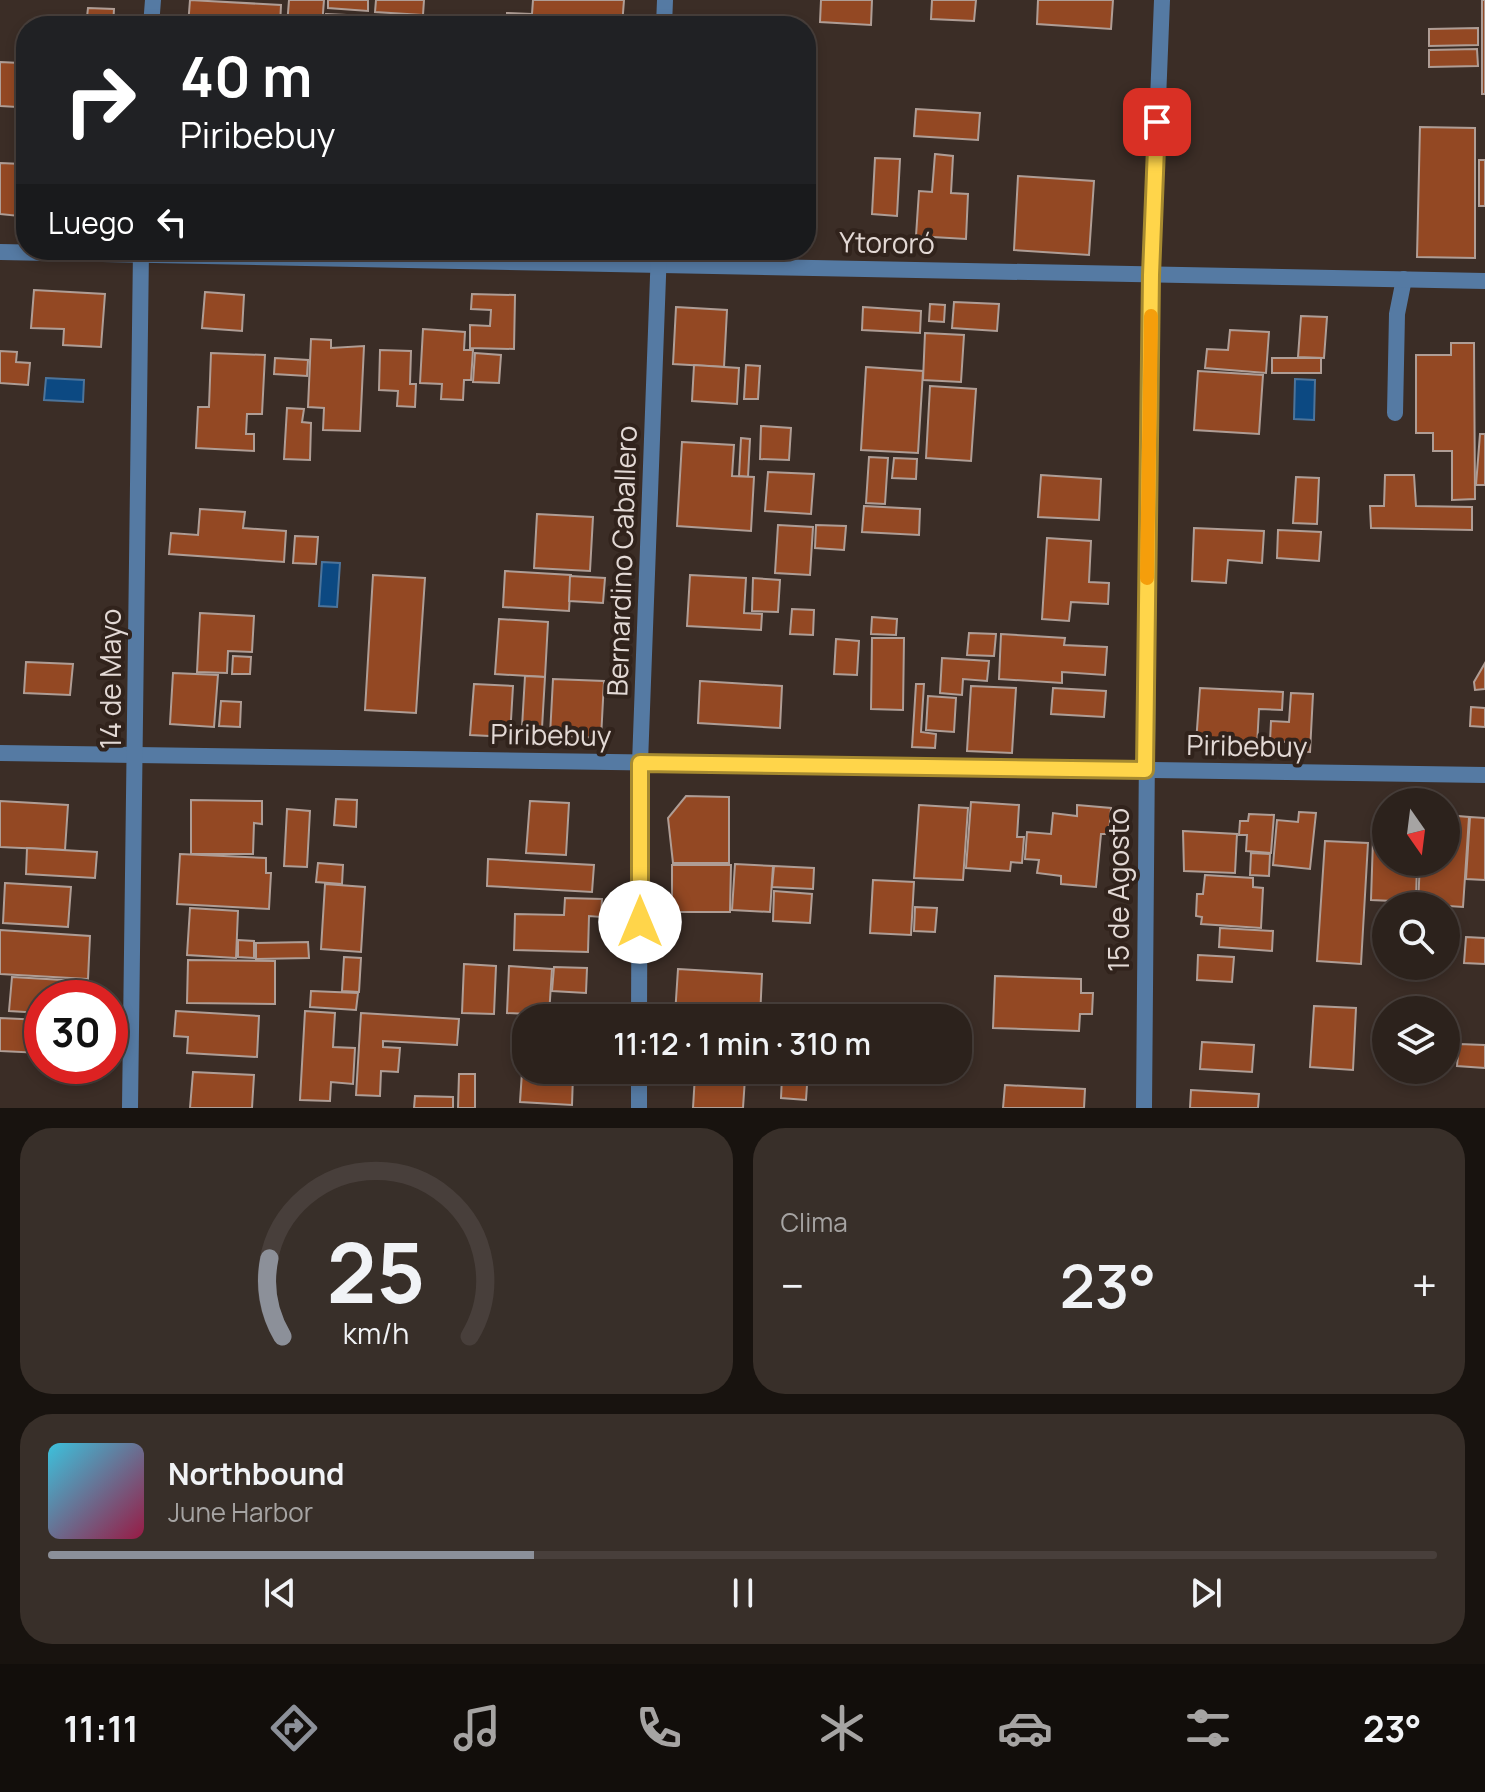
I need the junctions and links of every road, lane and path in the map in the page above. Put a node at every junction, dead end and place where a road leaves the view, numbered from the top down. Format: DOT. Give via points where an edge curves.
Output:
graph roads {
  1 [pos="1162,0"];
  2 [pos="141,260"];
  3 [pos="658,260"];
  4 [pos="740,260"];
  5 [pos="1151,275"];
  6 [pos="1404,279"];
  7 [pos="1485,281"];
  8 [pos="1395,413"];
  9 [pos="0,753"];
  10 [pos="136,755"];
  11 [pos="640,763"];
  12 [pos="1145,770"];
  13 [pos="1485,775"];
  14 [pos="639,1004"];
  15 [pos="639,1084"];
  16 [pos="130,1108"];
  17 [pos="639,1108"];
  18 [pos="1144,1108"];
  1 -- 5 [label="street, 15 de Agosto"];
  2 -- 10 [label="street, 14 de Mayo"];
  3 -- 11 [label="street, Bernardino Caballero"];
  4 -- 5 [label="street, Ytororó"];
  5 -- 6 [label="street, Ytororó"];
  5 -- 12 [label="street, 15 de Agosto"];
  6 -- 7 [label="street, Ytororó"];
  6 -- 8 [label="street" via="1397,314"];
  9 -- 10 [label="street, Piribebuy"];
  10 -- 11 [label="street, Piribebuy"];
  10 -- 16 [label="street, 14 de Mayo"];
  11 -- 12 [label="street, Piribebuy"];
  11 -- 14 [label="street, Bernardino Caballero"];
  12 -- 13 [label="street, Piribebuy"];
  12 -- 18 [label="street, 15 de Agosto"];
  15 -- 17 [label="street"];
}
